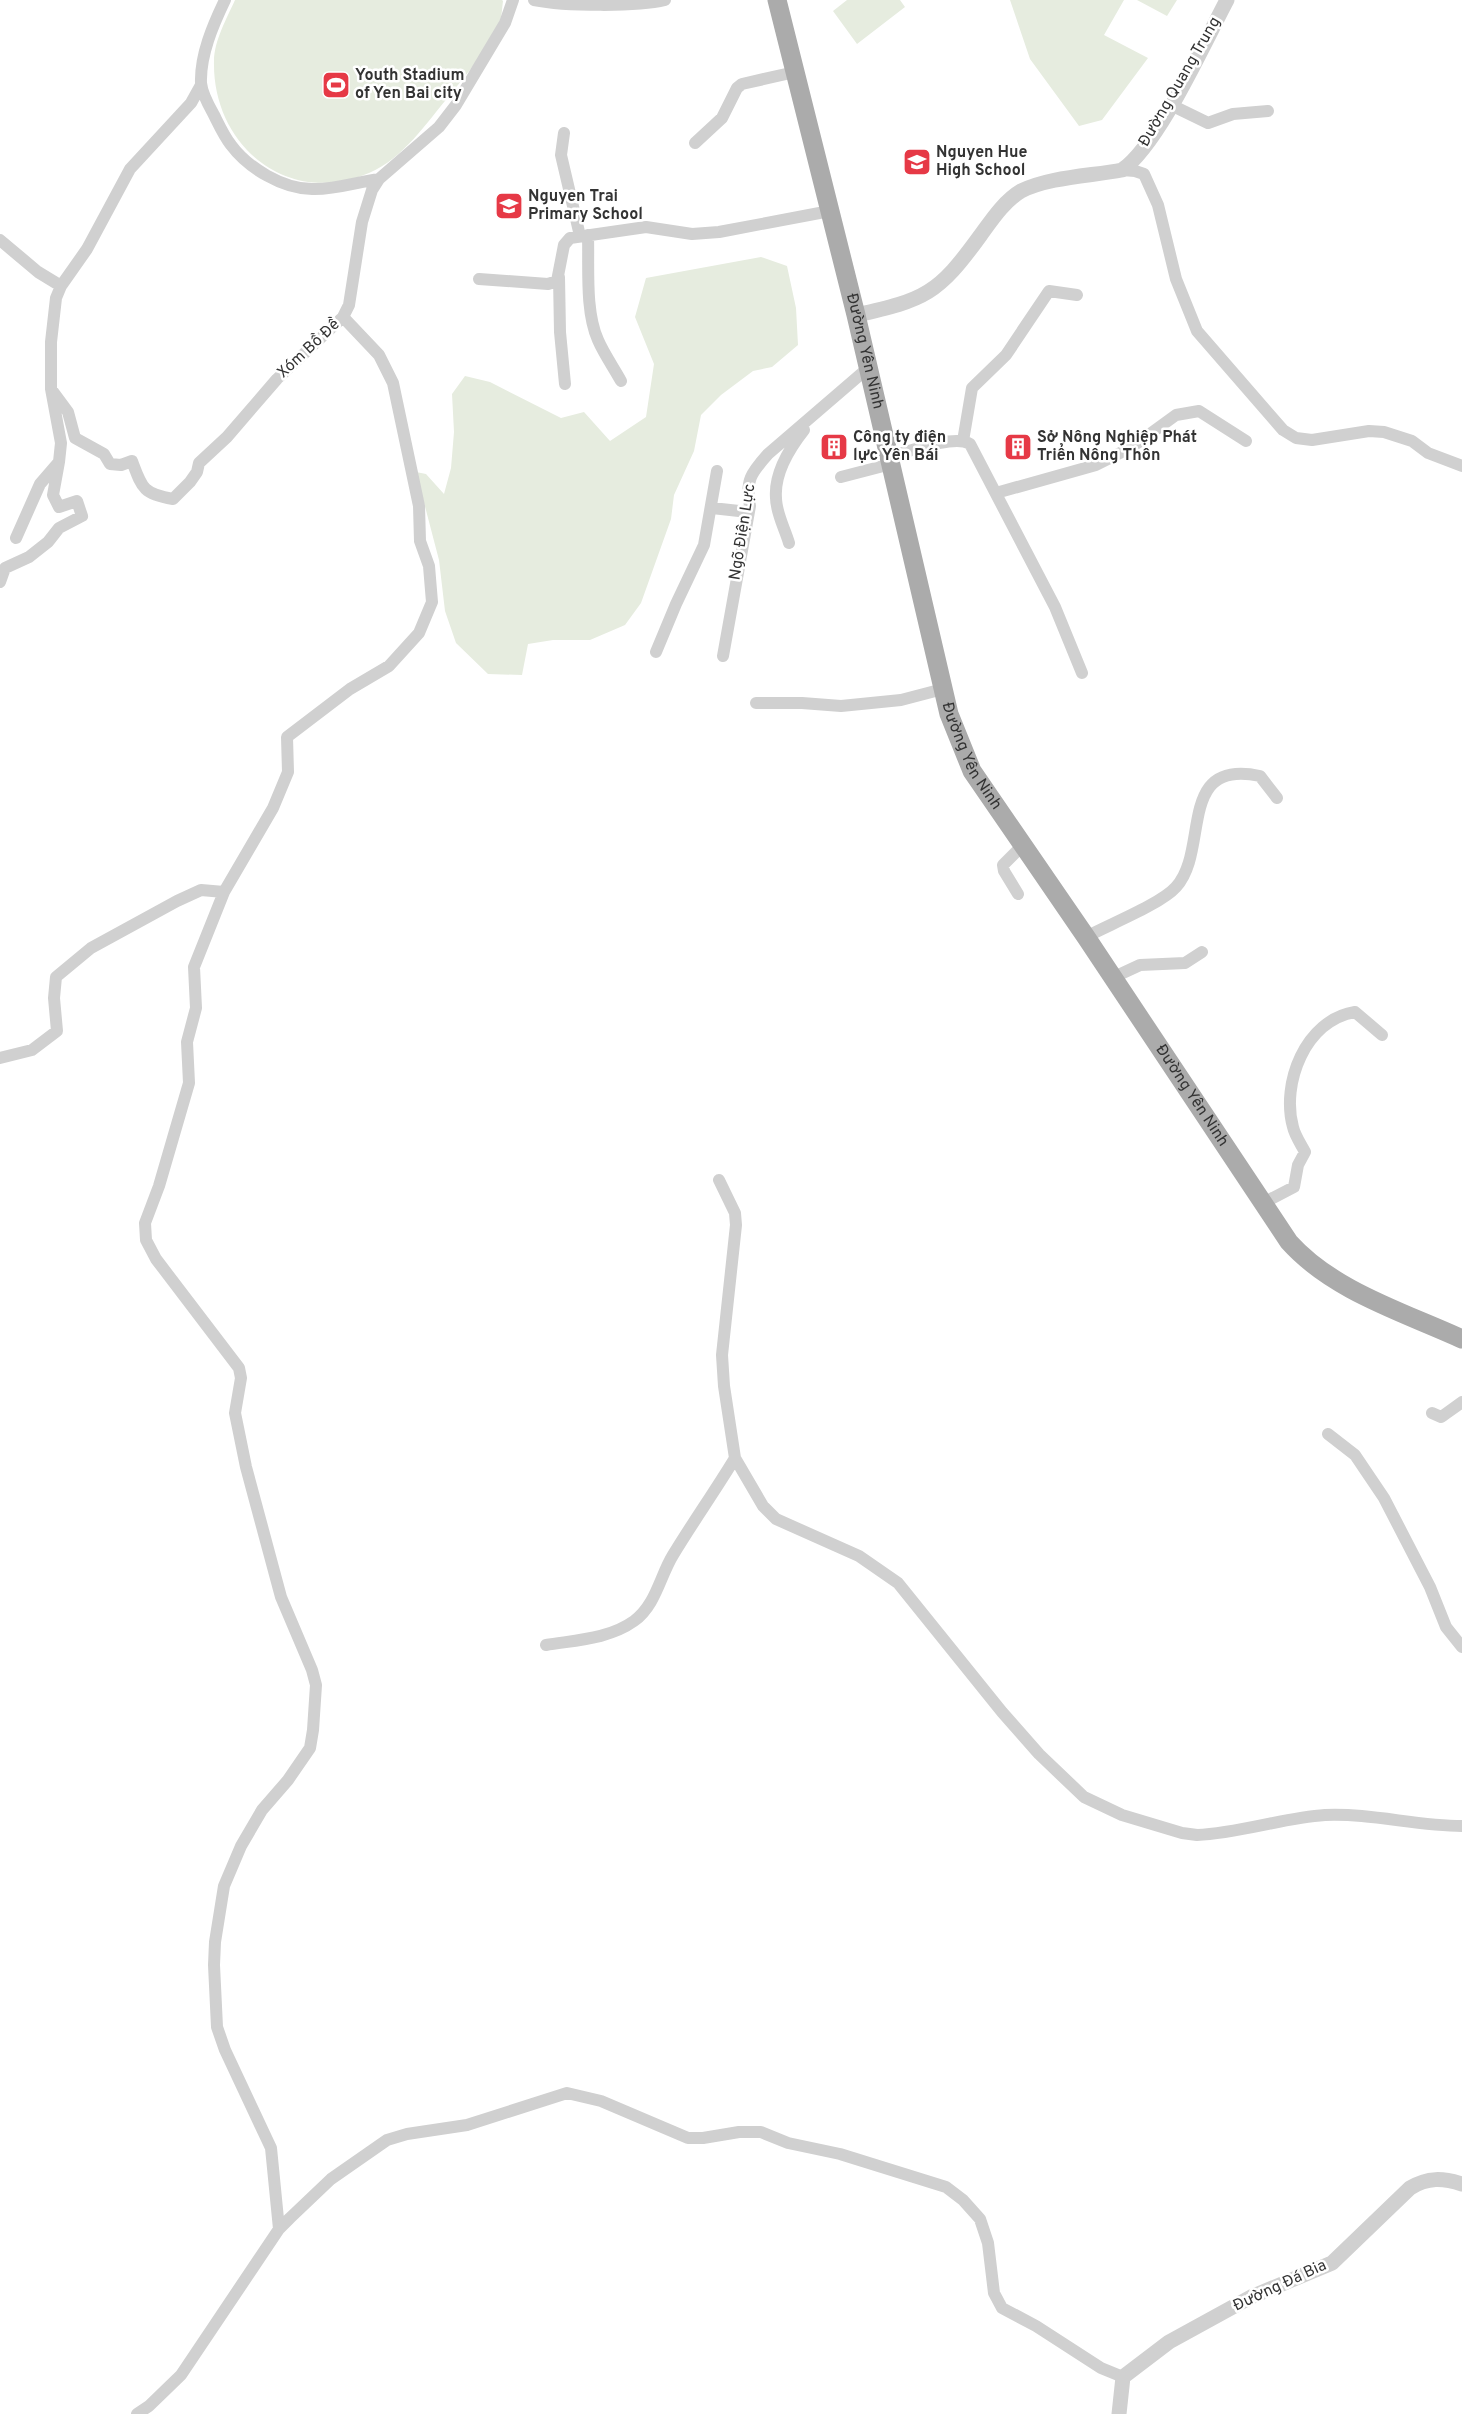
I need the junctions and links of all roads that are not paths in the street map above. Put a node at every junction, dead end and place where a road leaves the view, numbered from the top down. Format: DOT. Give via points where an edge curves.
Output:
graph roads {
  1 [pos="225,0"];
  2 [pos="513,0"];
  3 [pos="534,0"];
  4 [pos="665,0"];
  5 [pos="777,0"];
  6 [pos="1227,0"];
  7 [pos="795,72"];
  8 [pos="201,85"];
  9 [pos="1171,105"];
  10 [pos="1268,111"];
  11 [pos="564,132"];
  12 [pos="695,143"];
  13 [pos="1122,170"];
  14 [pos="379,178"];
  15 [pos="830,211"];
  16 [pos="584,236"];
  17 [pos="0,240"];
  18 [pos="559,277"];
  19 [pos="479,279"];
  20 [pos="61,286"];
  21 [pos="1077,295"];
  22 [pos="856,315"];
  23 [pos="343,317"];
  24 [pos="868,368"];
  25 [pos="621,381"];
  26 [pos="565,384"];
  27 [pos="51,389"];
  28 [pos="822,408"];
  29 [pos="963,441"];
  30 [pos="1246,441"];
  31 [pos="890,461"];
  32 [pos="59,462"];
  33 [pos="1462,466"];
  34 [pos="717,470"];
  35 [pos="841,477"];
  36 [pos="996,493"];
  37 [pos="712,508"];
  38 [pos="748,512"];
  39 [pos="16,538"];
  40 [pos="790,543"];
  41 [pos="0,582"];
  42 [pos="656,652"];
  43 [pos="723,656"];
  44 [pos="1082,673"];
  45 [pos="943,689"];
  46 [pos="756,703"];
  47 [pos="1277,798"];
  48 [pos="1023,845"];
  49 [pos="224,892"];
  50 [pos="1018,894"];
  51 [pos="1086,937"];
  52 [pos="1202,952"];
  53 [pos="1112,978"];
  54 [pos="1382,1036"];
  55 [pos="0,1058"];
  56 [pos="719,1180"];
  57 [pos="1263,1203"];
  58 [pos="1462,1339"];
  59 [pos="1462,1402"];
  60 [pos="1432,1413"];
  61 [pos="1328,1434"];
  62 [pos="736,1458"];
  63 [pos="546,1645"];
  64 [pos="1462,1647"];
  65 [pos="1462,1826"];
  66 [pos="1462,2184"];
  67 [pos="279,2229"];
  68 [pos="1124,2377"];
  69 [pos="136,2414"];
  70 [pos="1119,2414"];
  1 -- 8 [label="street" via="212,28"];
  2 -- 14 [label="street, Xóm Bồ Đề" via="504,23 456,105 420,146"];
  3 -- 4 [label="street" via="600,3"];
  5 -- 7 [label="main road, Đường Yên Ninh"];
  6 -- 9 [label="street, Đường Quang Trung"];
  7 -- 12 [label="street" via="742,84 722,118"];
  7 -- 15 [label="main road, Đường Yên Ninh"];
  8 -- 14 [label="street" via="231,145 255,167 280,182 311,190"];
  8 -- 20 [label="street" via="191,103 130,169 87,249"];
  9 -- 10 [label="street" via="1208,123 1233,114"];
  9 -- 13 [label="street, Đường Quang Trung" via="1138,156"];
  11 -- 16 [label="street" via="560,155"];
  13 -- 22 [label="street" via="1044,183 1019,192 946,279 933,290 910,302"];
  13 -- 33 [label="street" via="1144,174 1158,205 1176,279 1197,331 1283,430 1296,438 1312,440 1368,431 1384,432 1412,441 1428,453"];
  14 -- 23 [label="street, Xóm Bồ Đề" via="367,203 349,305"];
  15 -- 16 [label="street" via="719,232 692,234 646,227"];
  15 -- 22 [label="main road, Đường Yên Ninh"];
  16 -- 18 [label="street" via="565,242"];
  16 -- 25 [label="street" via="593,324 597,339"];
  17 -- 20 [label="street" via="38,272"];
  18 -- 19 [label="street" via="548,284"];
  18 -- 26 [label="street"];
  20 -- 27 [label="street" via="56,298 50,342"];
  21 -- 29 [label="street" via="1049,290 1006,355 972,388"];
  22 -- 24 [label="main road, Đường Yên Ninh"];
  23 -- 27 [label="street, Xóm Bồ Đề" via="277,379 227,437 198,463 197,472 173,499 148,492 140,485 132,461 110,464 104,454 75,438 68,412"];
  23 -- 49 [label="street" via="380,354 393,383 419,506 420,541 429,566 432,602 419,633 389,666 350,689 287,737 288,772 273,808"];
  24 -- 28 [label="street, Ngõ Điện Lực"];
  24 -- 31 [label="main road, Đường Yên Ninh"];
  27 -- 32 [label="street" via="61,443"];
  28 -- 38 [label="street, Ngõ Điện Lực" via="754,468 746,489"];
  28 -- 40 [label="street" via="790,449 776,486 776,500"];
  29 -- 31 [label="street"];
  29 -- 36 [label="street" via="973,448"];
  30 -- 36 [label="street" via="1199,411 1176,415 1132,447 1096,465"];
  31 -- 35 [label="street"];
  31 -- 45 [label="main road, Đường Yên Ninh"];
  32 -- 39 [label="street" via="40,484"];
  32 -- 41 [label="street" via="54,495 58,507 77,501 82,516 59,528 29,557 5,568"];
  34 -- 37 [label="street"];
  36 -- 44 [label="street" via="1055,607"];
  37 -- 38 [label="street"];
  37 -- 42 [label="street" via="704,546"];
  38 -- 43 [label="street, Ngõ Điện Lực"];
  45 -- 46 [label="street" via="901,700 841,706"];
  45 -- 48 [label="main road, Đường Yên Ninh" via="949,714 972,770"];
  47 -- 51 [label="street" via="1260,776 1232,775 1214,782 1201,799 1189,864 1176,887"];
  48 -- 50 [label="street" via="1003,865"];
  48 -- 51 [label="main road, Đường Yên Ninh"];
  49 -- 55 [label="street" via="201,890 91,948 56,977 57,1031 32,1050"];
  49 -- 67 [label="street" via="194,968 196,1008 187,1042 189,1083 145,1222 145,1232 156,1259 239,1368 241,1378 235,1413 246,1466 280,1598 316,1685 310,1748 262,1810 241,1846 224,1886 215,1942 217,2027 228,2058 272,2148"];
  51 -- 53 [label="main road, Đường Yên Ninh"];
  52 -- 53 [label="street" via="1185,963 1140,965"];
  53 -- 57 [label="main road, Đường Yên Ninh"];
  54 -- 57 [label="street" via="1355,1012 1320,1029 1312,1038 1295,1069 1290,1104 1293,1128 1305,1152 1298,1165 1294,1187"];
  56 -- 62 [label="street" via="735,1213 736,1225 722,1355"];
  57 -- 58 [label="main road, Đường Yên Ninh" via="1306,1261 1360,1293"];
  59 -- 60 [label="street" via="1440,1417"];
  61 -- 64 [label="street" via="1356,1456 1384,1498 1430,1586 1446,1626"];
  62 -- 63 [label="street" via="672,1557 644,1612 620,1629 596,1637"];
  62 -- 65 [label="street" via="763,1506 776,1519 859,1556 898,1583 1002,1712 1039,1754 1084,1796 1122,1815 1182,1834 1197,1835 1325,1815"];
  66 -- 68 [label="street, Đường Đá Bia" via="1437,2179 1419,2182 1332,2263 1251,2297 1169,2342"];
  67 -- 68 [label="street" via="331,2179 387,2140 467,2124 567,2093 600,2101 688,2138 761,2132 788,2143 840,2154 946,2187 980,2219 988,2244 997,2301 1009,2313 1036,2326 1101,2368"];
  67 -- 69 [label="street" via="181,2374 149,2406"];
  68 -- 70 [label="street"];
}
